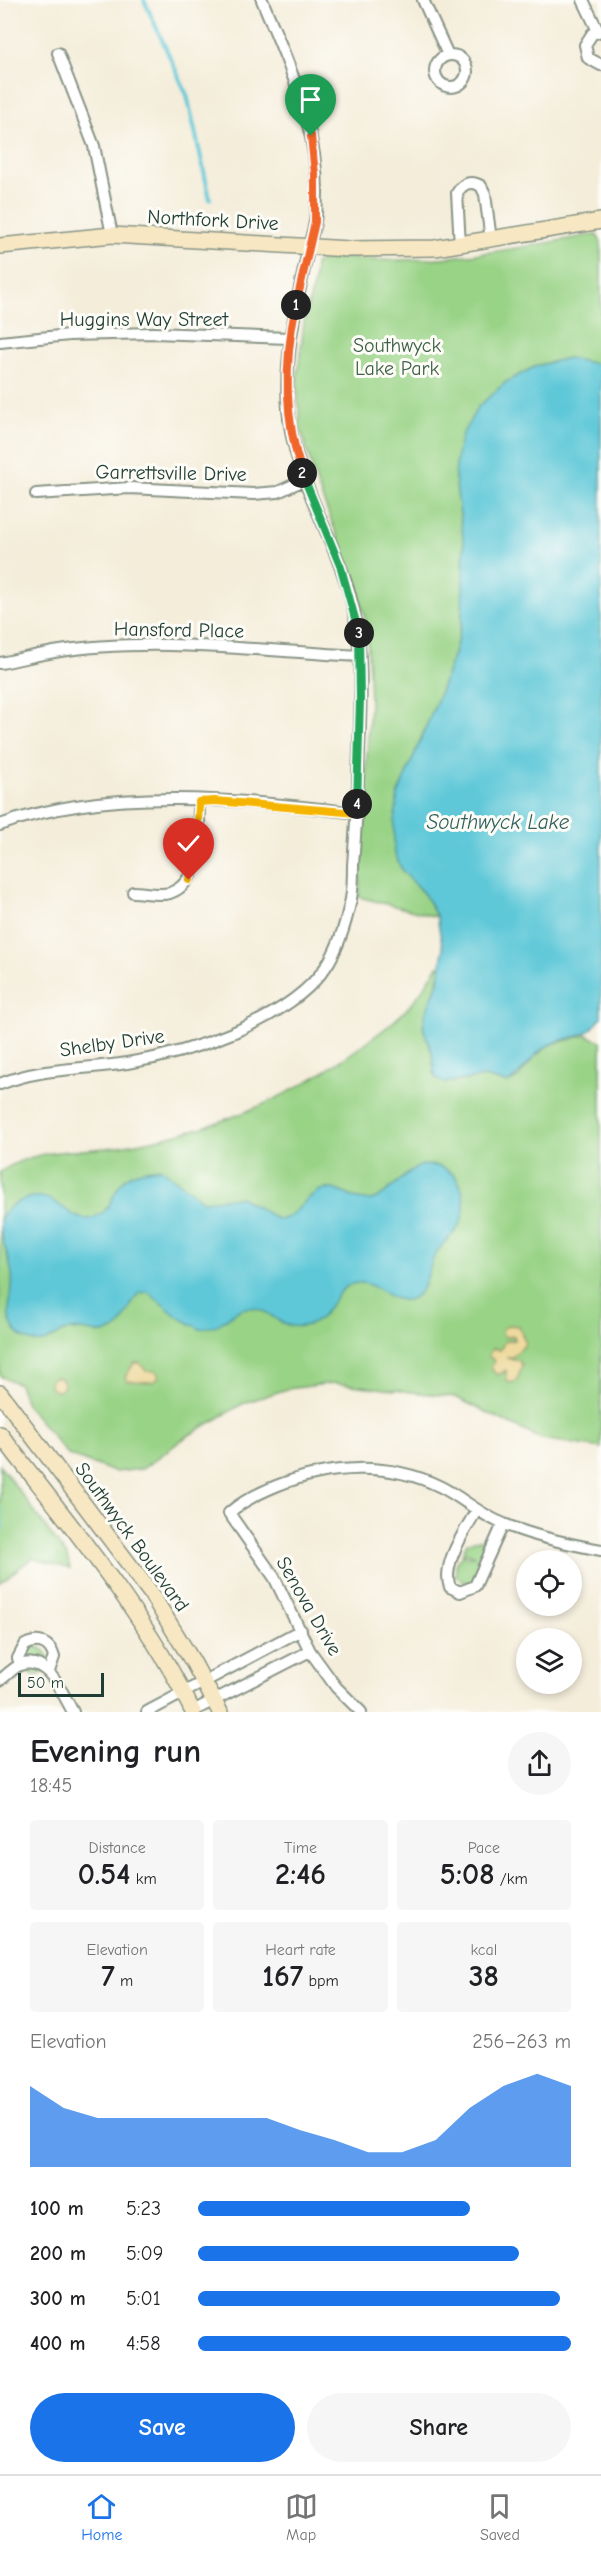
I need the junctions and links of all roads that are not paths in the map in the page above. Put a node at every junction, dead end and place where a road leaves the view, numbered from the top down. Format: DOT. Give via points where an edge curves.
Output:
graph roads {
  1 [pos="262,0"];
  2 [pos="423,0"];
  3 [pos="583,0"];
  4 [pos="599,31"];
  5 [pos="58,53"];
  6 [pos="448,55"];
  7 [pos="601,65"];
  8 [pos="601,221"];
  9 [pos="112,235"];
  10 [pos="492,240"];
  11 [pos="460,245"];
  12 [pos="0,246"];
  13 [pos="309,247"];
  14 [pos="289,338"];
  15 [pos="0,342"];
  16 [pos="304,480"];
  17 [pos="36,494"];
  18 [pos="360,656"];
  19 [pos="0,663"];
  20 [pos="199,802"];
  21 [pos="357,813"];
  22 [pos="0,825"];
  23 [pos="133,892"];
  24 [pos="0,1084"];
  25 [pos="0,1393"];
  26 [pos="0,1434"];
  27 [pos="476,1511"];
  28 [pos="503,1524"];
  29 [pos="601,1550"];
  30 [pos="301,1630"];
  31 [pos="310,1651"];
  32 [pos="20,1665"];
  33 [pos="49,1671"];
  34 [pos="0,1680"];
  35 [pos="204,1682"];
  36 [pos="183,1693"];
  37 [pos="217,1706"];
  38 [pos="73,1712"];
  39 [pos="147,1712"];
  40 [pos="192,1712"];
  41 [pos="361,1712"];
  1 -- 13 [label="street, Shelby Drive" via="305,108 311,136 316,197"];
  2 -- 6 [label="street"];
  3 -- 4 [label="street"];
  4 -- 7 [label="street" via="587,39 585,52"];
  5 -- 9 [label="street" via="94,146"];
  8 -- 10 [label="street, Northfork Drive"];
  9 -- 12 [label="street, Northfork Drive"];
  9 -- 13 [label="street, Northfork Drive"];
  10 -- 11 [label="street, Northfork Drive"];
  10 -- 11 [label="street" via="485,194 481,186 471,182 457,193"];
  11 -- 13 [label="street, Northfork Drive"];
  13 -- 14 [label="street, Shelby Drive"];
  14 -- 15 [label="street, Huggins Way Street" via="154,333"];
  14 -- 16 [label="street, Shelby Drive" via="288,411 293,446"];
  16 -- 17 [label="street, Garrettsville Drive" via="278,492 253,494 129,488"];
  16 -- 18 [label="street, Shelby Drive" via="349,591"];
  18 -- 19 [label="street, Hansford Place" via="128,646 53,652"];
  18 -- 21 [label="street, Shelby Drive"];
  20 -- 21 [label="street"];
  20 -- 22 [label="street" via="107,801 34,814"];
  20 -- 23 [label="street" via="195,864 189,880 169,893"];
  21 -- 24 [label="street, Shelby Drive" via="352,894 343,932 325,968 290,1001 244,1028 182,1052 129,1063 38,1071"];
  25 -- 35 [label="street, Southwyck Boulevard" via="150,1592"];
  26 -- 36 [label="street" via="97,1561"];
  27 -- 28 [label="street"];
  27 -- 28 [label="street" via="447,1568 450,1587 460,1592 475,1587"];
  27 -- 30 [label="street, Senova Drive" via="424,1480 364,1468 303,1477 237,1505 229,1514 274,1577"];
  28 -- 29 [label="street" via="555,1541"];
  30 -- 31 [label="street, Senova Drive"];
  30 -- 35 [label="street"];
  31 -- 37 [label="street"];
  31 -- 41 [label="street, Senova Drive" via="336,1687"];
  32 -- 33 [label="street" via="37,1665"];
  32 -- 33 [label="street" via="18,1658 25,1645 40,1641 52,1650 53,1665"];
  32 -- 34 [label="street"];
  33 -- 38 [label="street"];
  35 -- 36 [label="street"];
  35 -- 37 [label="street, Southwyck Boulevard"];
  36 -- 39 [label="street"];
  36 -- 40 [label="street"];
  37 -- 40 [label="street"];
}
